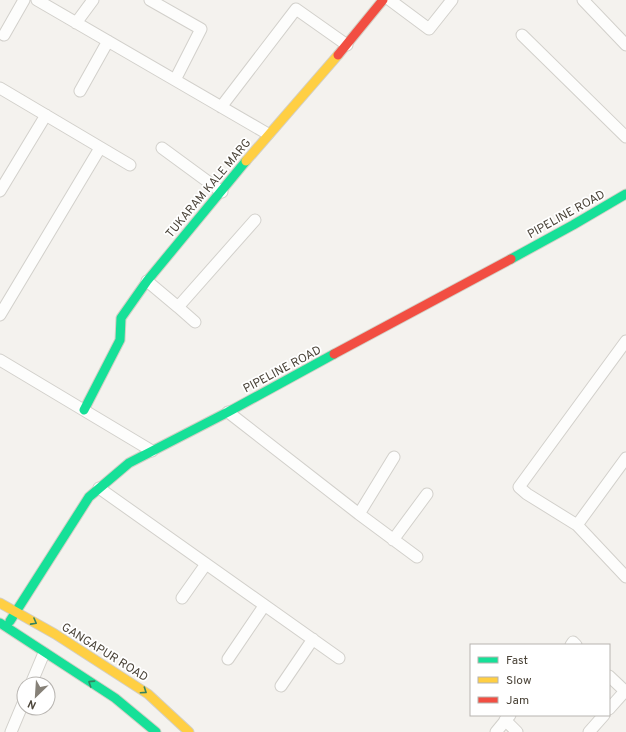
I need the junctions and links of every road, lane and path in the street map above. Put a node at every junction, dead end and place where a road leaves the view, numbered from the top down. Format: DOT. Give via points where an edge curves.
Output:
graph roads {
  1 [pos="24,0"];
  2 [pos="37,0"];
  3 [pos="93,0"];
  4 [pos="150,0"];
  5 [pos="384,0"];
  6 [pos="390,0"];
  7 [pos="452,0"];
  8 [pos="583,0"];
  9 [pos="76,23"];
  10 [pos="4,35"];
  11 [pos="522,35"];
  12 [pos="108,41"];
  13 [pos="347,45"];
  14 [pos="626,45"];
  15 [pos="175,80"];
  16 [pos="0,88"];
  17 [pos="80,91"];
  18 [pos="222,107"];
  19 [pos="46,115"];
  20 [pos="268,134"];
  21 [pos="626,137"];
  22 [pos="100,148"];
  23 [pos="162,148"];
  24 [pos="130,165"];
  25 [pos="0,191"];
  26 [pos="222,192"];
  27 [pos="626,194"];
  28 [pos="255,220"];
  29 [pos="147,281"];
  30 [pos="178,307"];
  31 [pos="0,315"];
  32 [pos="195,322"];
  33 [pos="626,341"];
  34 [pos="0,360"];
  35 [pos="84,410"];
  36 [pos="228,412"];
  37 [pos="152,451"];
  38 [pos="394,457"];
  39 [pos="626,458"];
  40 [pos="99,488"];
  41 [pos="427,494"];
  42 [pos="359,514"];
  43 [pos="577,525"];
  44 [pos="393,540"];
  45 [pos="418,557"];
  46 [pos="206,564"];
  47 [pos="626,577"];
  48 [pos="182,598"];
  49 [pos="0,603"];
  50 [pos="264,606"];
  51 [pos="16,612"];
  52 [pos="3,625"];
  53 [pos="313,639"];
  54 [pos="44,653"];
  55 [pos="228,658"];
  56 [pos="339,658"];
  57 [pos="34,676"];
  58 [pos="610,677"];
  59 [pos="281,686"];
  60 [pos="626,691"];
  61 [pos="610,708"];
  62 [pos="18,716"];
  63 [pos="603,716"];
  64 [pos="508,717"];
  65 [pos="11,732"];
  66 [pos="156,732"];
  67 [pos="189,732"];
  68 [pos="496,732"];
  69 [pos="517,732"];
  70 [pos="589,732"];
  1 -- 10 [label="street"];
  2 -- 9 [label="street"];
  3 -- 9 [label="street"];
  4 -- 15 [label="street" via="201,29"];
  5 -- 13 [label="street, TUKARAM KALE MARG"];
  6 -- 7 [label="street" via="429,29"];
  8 -- 14 [label="street"];
  9 -- 12 [label="street"];
  11 -- 21 [label="street"];
  12 -- 15 [label="street"];
  12 -- 17 [label="street"];
  13 -- 18 [label="street" via="296,9"];
  13 -- 20 [label="street, TUKARAM KALE MARG"];
  15 -- 18 [label="street"];
  16 -- 19 [label="street"];
  18 -- 20 [label="street"];
  19 -- 22 [label="street"];
  19 -- 25 [label="street"];
  20 -- 26 [label="street, TUKARAM KALE MARG"];
  22 -- 24 [label="street"];
  22 -- 31 [label="street"];
  23 -- 26 [label="street"];
  26 -- 29 [label="street, TUKARAM KALE MARG"];
  27 -- 36 [label="street, PIPELINE ROAD"];
  28 -- 30 [label="street"];
  29 -- 30 [label="street"];
  29 -- 35 [label="street, TUKARAM KALE MARG" via="121,318 120,340"];
  30 -- 32 [label="street"];
  33 -- 43 [label="street" via="519,486 527,494"];
  34 -- 35 [label="street"];
  35 -- 37 [label="street"];
  36 -- 37 [label="street, PIPELINE ROAD"];
  36 -- 42 [label="street"];
  37 -- 40 [label="street, PIPELINE ROAD" via="129,463"];
  38 -- 42 [label="street"];
  39 -- 43 [label="street"];
  40 -- 46 [label="street"];
  40 -- 51 [label="street, PIPELINE ROAD" via="89,497"];
  41 -- 44 [label="street"];
  42 -- 44 [label="street"];
  43 -- 47 [label="street"];
  44 -- 45 [label="street"];
  46 -- 48 [label="street"];
  46 -- 50 [label="street"];
  49 -- 51 [label="street, GANGAPUR ROAD"];
  50 -- 53 [label="street"];
  50 -- 55 [label="street"];
  51 -- 52 [label="street, PIPELINE ROAD"];
  51 -- 67 [label="street, GANGAPUR ROAD, one-way" via="148,694"];
  52 -- 54 [label="street"];
  53 -- 56 [label="street"];
  53 -- 59 [label="street"];
  54 -- 57 [label="street"];
  66 -- 54 [label="street, one-way" via="115,698"];
  58 -- 60 [label="street"];
  60 -- 61 [label="street"];
  62 -- 65 [label="street"];
  63 -- 70 [label="street"];
  64 -- 68 [label="street"];
  64 -- 69 [label="street"];
}
